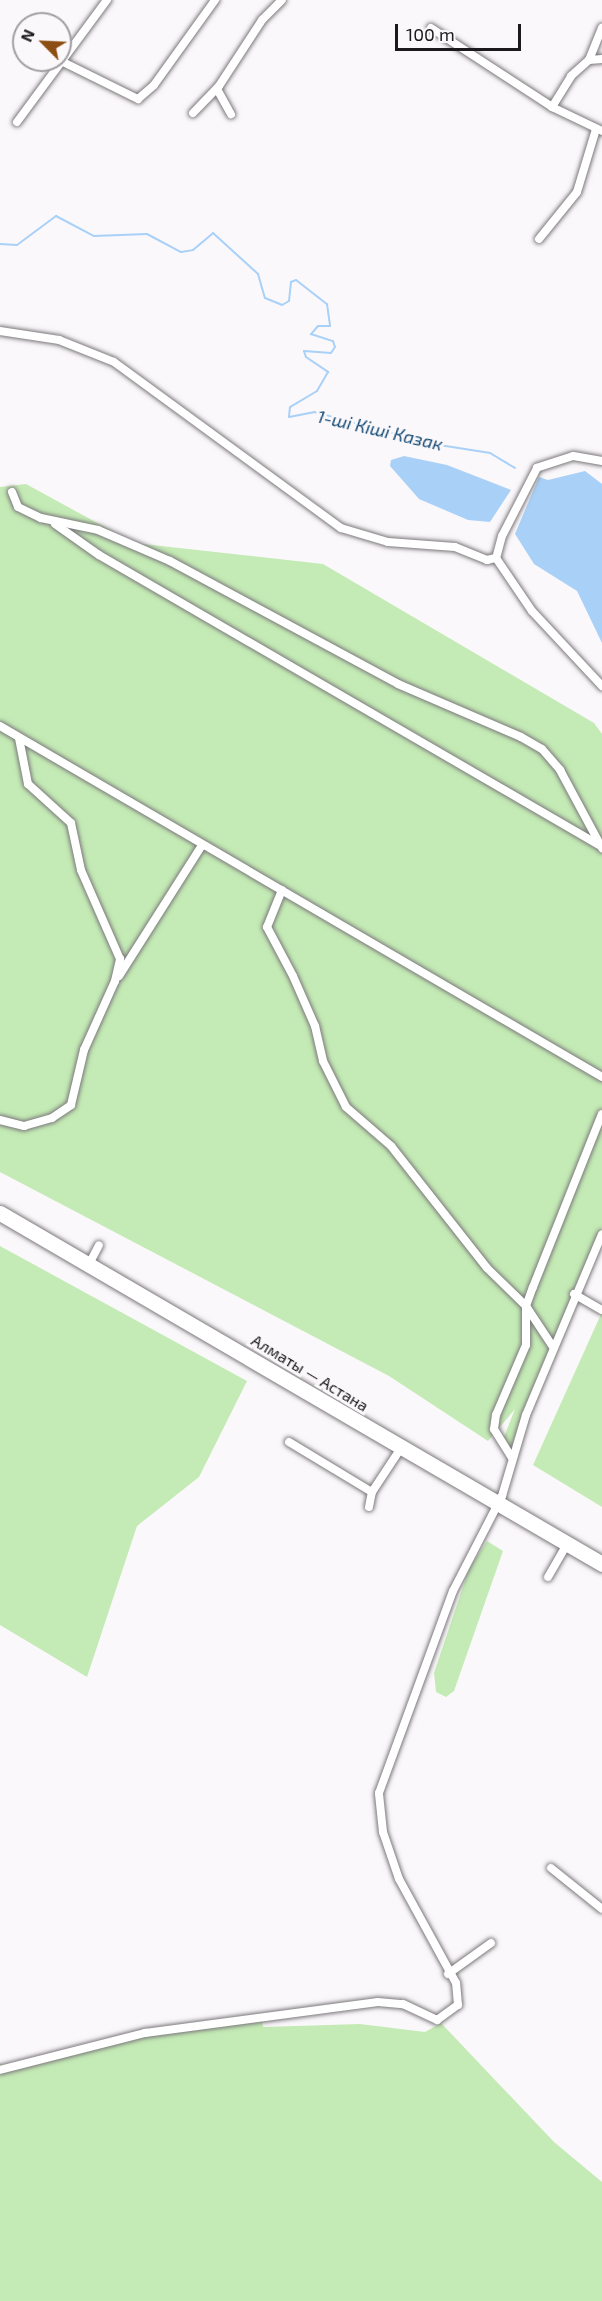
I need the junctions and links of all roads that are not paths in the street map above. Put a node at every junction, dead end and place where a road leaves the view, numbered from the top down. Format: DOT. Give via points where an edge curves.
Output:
graph roads {
  1 [pos="107,0"];
  2 [pos="215,0"];
  3 [pos="282,0"];
  4 [pos="430,28"];
  5 [pos="602,28"];
  6 [pos="72,49"];
  7 [pos="602,59"];
  8 [pos="589,60"];
  9 [pos="72,66"];
  10 [pos="55,72"];
  11 [pos="217,89"];
  12 [pos="552,107"];
  13 [pos="193,113"];
  14 [pos="231,114"];
  15 [pos="17,122"];
  16 [pos="599,130"];
  17 [pos="539,239"];
  18 [pos="0,331"];
  19 [pos="602,461"];
  20 [pos="12,492"];
  21 [pos="53,522"];
  22 [pos="496,558"];
  23 [pos="602,686"];
  24 [pos="0,726"];
  25 [pos="19,738"];
  26 [pos="202,845"];
  27 [pos="601,847"];
  28 [pos="282,890"];
  29 [pos="115,981"];
  30 [pos="602,1077"];
  31 [pos="602,1114"];
  32 [pos="0,1120"];
  33 [pos="0,1213"];
  34 [pos="602,1234"];
  35 [pos="99,1245"];
  36 [pos="88,1264"];
  37 [pos="574,1294"];
  38 [pos="526,1306"];
  39 [pos="602,1310"];
  40 [pos="553,1347"];
  41 [pos="289,1442"];
  42 [pos="401,1448"];
  43 [pos="512,1458"];
  44 [pos="372,1492"];
  45 [pos="498,1504"];
  46 [pos="369,1508"];
  47 [pos="567,1544"];
  48 [pos="602,1564"];
  49 [pos="548,1577"];
  50 [pos="550,1868"];
  51 [pos="602,1909"];
  52 [pos="491,1943"];
  53 [pos="448,1974"];
  54 [pos="0,2070"];
  1 -- 6 [label="street"];
  2 -- 9 [label="street" via="154,86 138,99"];
  3 -- 11 [label="street" via="262,20"];
  4 -- 12 [label="street"];
  5 -- 8 [label="street"];
  7 -- 8 [label="street"];
  8 -- 12 [label="street" via="571,76"];
  10 -- 15 [label="street"];
  11 -- 13 [label="street"];
  11 -- 14 [label="street"];
  12 -- 16 [label="street"];
  16 -- 17 [label="street" via="577,192"];
  18 -- 22 [label="street" via="59,340 114,362 341,528 388,542 454,547 487,560"];
  19 -- 22 [label="street" via="573,456 537,468 502,536"];
  20 -- 21 [label="street" via="18,507"];
  21 -- 27 [label="street" via="99,555"];
  21 -- 27 [label="street" via="98,530 170,561 398,684 542,749 560,770"];
  22 -- 23 [label="street" via="532,611"];
  24 -- 25 [label="street"];
  25 -- 26 [label="street"];
  25 -- 29 [label="street" via="28,784 71,823 81,870 117,944 120,959"];
  26 -- 28 [label="street"];
  26 -- 29 [label="street"];
  28 -- 30 [label="street"];
  28 -- 38 [label="street" via="267,927 315,1026 323,1061 345,1107 391,1146 487,1268"];
  29 -- 32 [label="street" via="87,1043 68,1109 24,1126"];
  31 -- 38 [label="street"];
  33 -- 36 [label="highway, Алматы — Астана"];
  34 -- 37 [label="street"];
  35 -- 36 [label="street"];
  36 -- 42 [label="highway, Алматы — Астана"];
  37 -- 39 [label="street"];
  37 -- 40 [label="street"];
  38 -- 40 [label="street"];
  38 -- 43 [label="street" via="526,1345 503,1393 494,1430"];
  40 -- 43 [label="street"];
  41 -- 44 [label="street"];
  42 -- 44 [label="street"];
  42 -- 45 [label="highway, Алматы — Астана"];
  43 -- 45 [label="street"];
  44 -- 46 [label="street"];
  45 -- 47 [label="highway, Алматы — Астана"];
  45 -- 53 [label="street" via="453,1591 379,1793 381,1824 399,1879"];
  47 -- 48 [label="highway, Алматы — Астана"];
  47 -- 49 [label="street"];
  50 -- 51 [label="street"];
  52 -- 53 [label="street"];
  53 -- 54 [label="street" via="459,1991 458,2005 437,2019 403,2004 378,2002 145,2032"];
}
